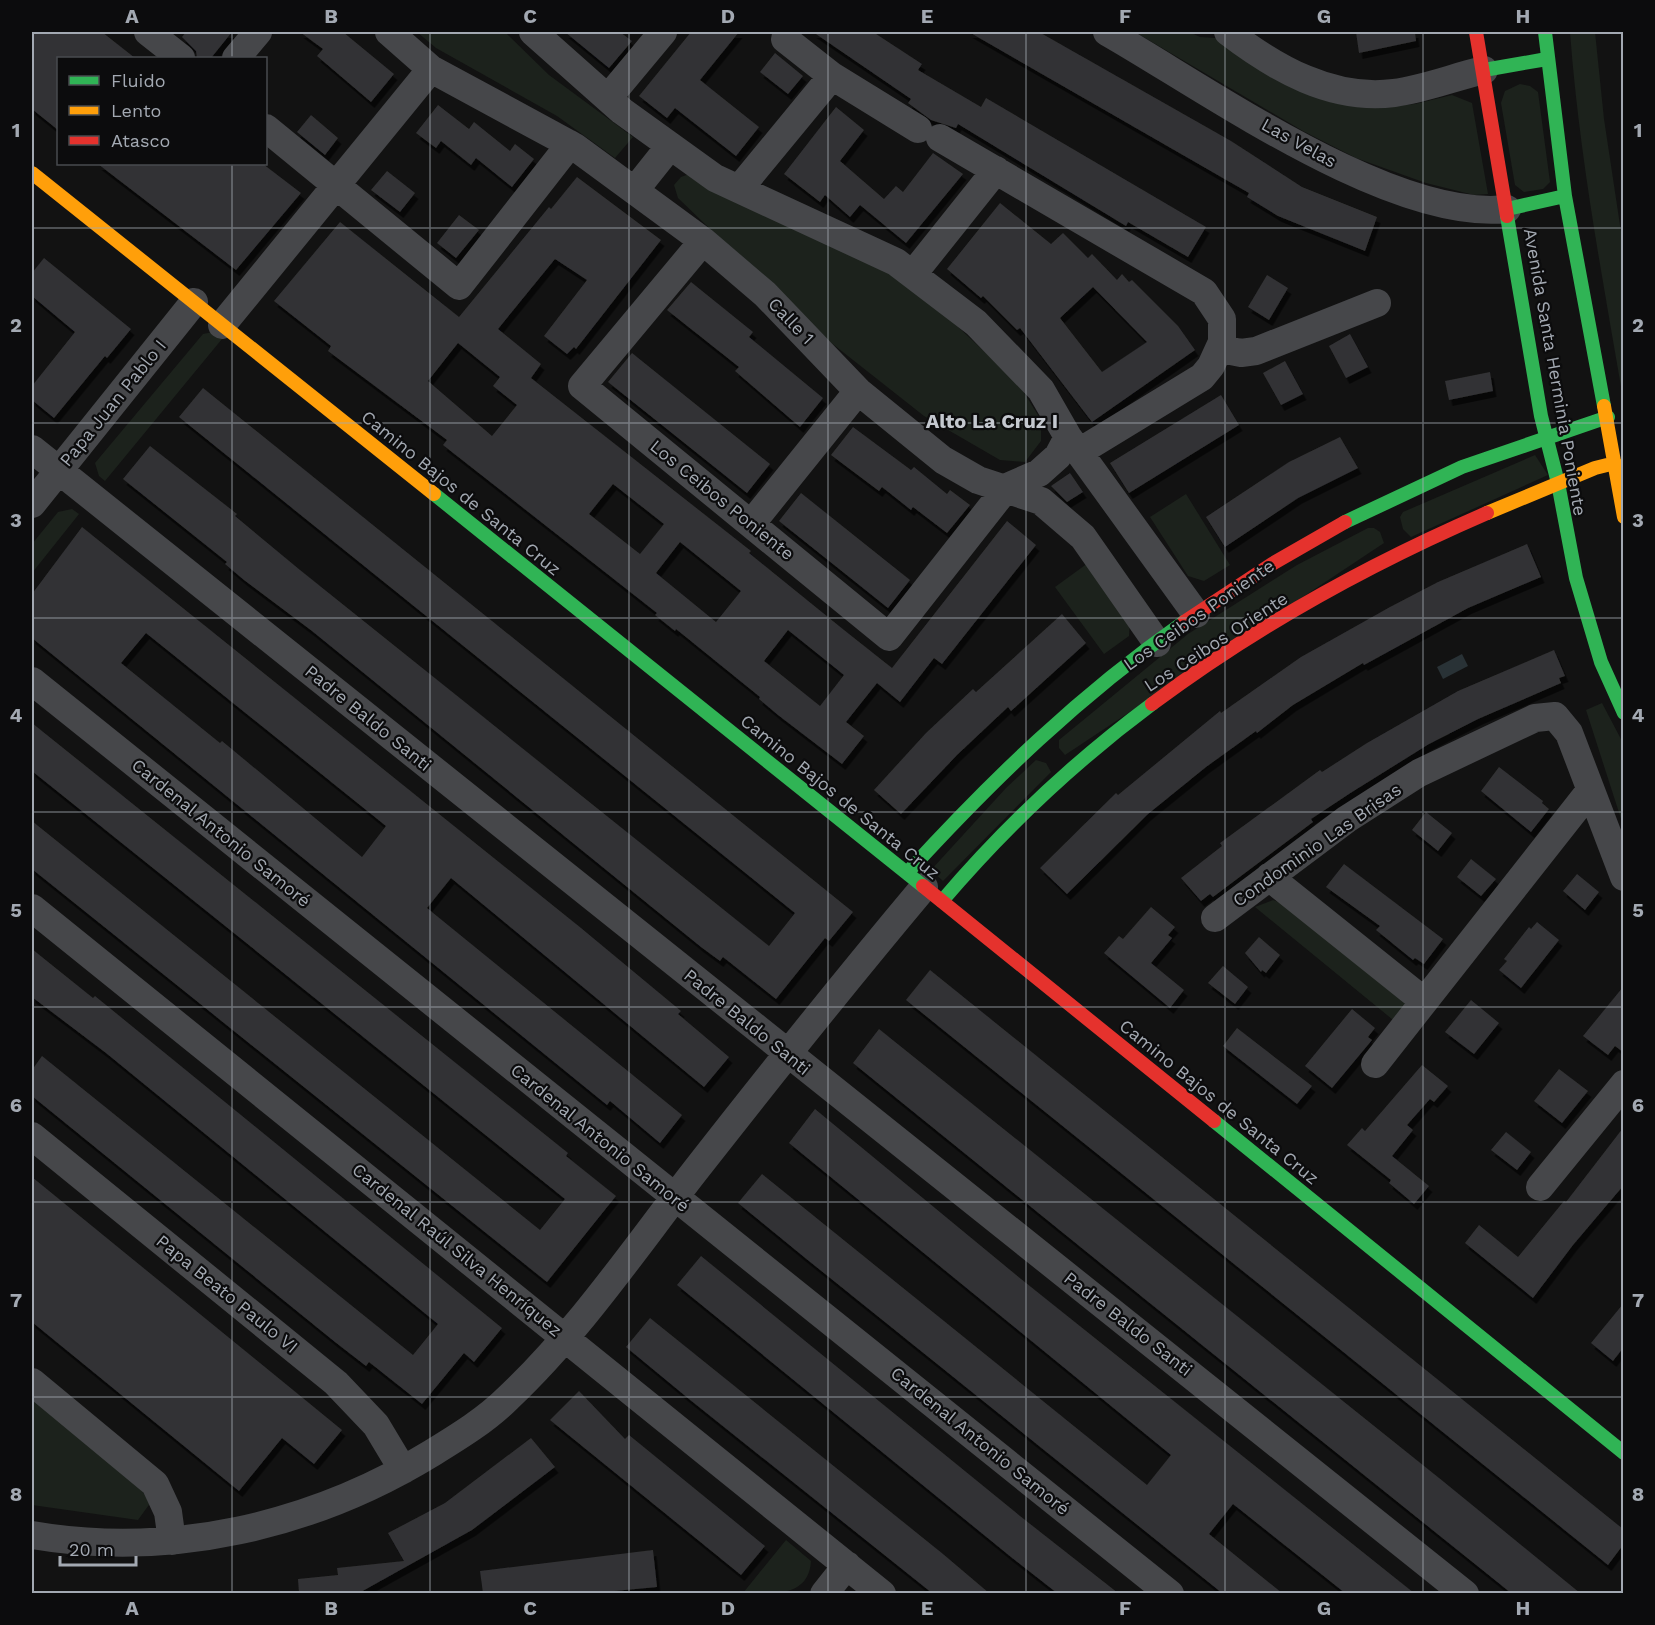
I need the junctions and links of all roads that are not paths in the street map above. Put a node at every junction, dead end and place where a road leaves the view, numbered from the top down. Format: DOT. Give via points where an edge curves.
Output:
graph roads {
  1 [pos="148,32"];
  2 [pos="258,32"];
  3 [pos="389,32"];
  4 [pos="532,32"];
  5 [pos="663,32"];
  6 [pos="1228,32"];
  7 [pos="1476,32"];
  8 [pos="1545,32"];
  9 [pos="1119,35"];
  10 [pos="785,39"];
  11 [pos="180,57"];
  12 [pos="237,57"];
  13 [pos="1547,59"];
  14 [pos="431,69"];
  15 [pos="1484,70"];
  16 [pos="832,76"];
  17 [pos="608,98"];
  18 [pos="267,129"];
  19 [pos="570,144"];
  20 [pos="670,146"];
  21 [pos="996,170"];
  22 [pos="32,172"];
  23 [pos="336,185"];
  24 [pos="739,189"];
  25 [pos="635,190"];
  26 [pos="1565,196"];
  27 [pos="1507,209"];
  28 [pos="703,241"];
  29 [pos="913,274"];
  30 [pos="194,302"];
  31 [pos="1377,303"];
  32 [pos="222,325"];
  33 [pos="1221,349"];
  34 [pos="858,392"];
  35 [pos="1616,415"];
  36 [pos="1546,437"];
  37 [pos="1074,445"];
  38 [pos="32,448"];
  39 [pos="1619,461"];
  40 [pos="58,470"];
  41 [pos="1558,483"];
  42 [pos="1007,487"];
  43 [pos="32,504"];
  44 [pos="1623,517"];
  45 [pos="751,524"];
  46 [pos="1148,548"];
  47 [pos="1110,574"];
  48 [pos="1196,614"];
  49 [pos="1157,643"];
  50 [pos="32,681"];
  51 [pos="1623,713"];
  52 [pos="1046,732"];
  53 [pos="1075,766"];
  54 [pos="1589,792"];
  55 [pos="1269,877"];
  56 [pos="1623,877"];
  57 [pos="924,887"];
  58 [pos="32,908"];
  59 [pos="1215,918"];
  60 [pos="1424,1001"];
  61 [pos="787,1054"];
  62 [pos="1375,1064"];
  63 [pos="1623,1084"];
  64 [pos="32,1136"];
  65 [pos="1540,1187"];
  66 [pos="675,1197"];
  67 [pos="565,1338"];
  68 [pos="32,1382"];
  69 [pos="1623,1453"];
  70 [pos="403,1470"];
  71 [pos="32,1535"];
  72 [pos="172,1541"];
  73 [pos="847,1565"];
  74 [pos="824,1593"];
  75 [pos="882,1593"];
  76 [pos="1170,1593"];
  77 [pos="1465,1593"];
  1 -- 11 [label="street"];
  2 -- 12 [label="street"];
  3 -- 14 [label="street, Calle 1"];
  4 -- 17 [label="street"];
  5 -- 17 [label="street"];
  6 -- 15 [label="street" via="1287,70 1345,91 1396,93"];
  7 -- 15 [label="street, Avenida Santa Herminia Poniente"];
  8 -- 13 [label="street"];
  9 -- 27 [label="street, Las Velas" via="1339,166 1425,198 1483,211"];
  10 -- 16 [label="street"];
  13 -- 15 [label="street"];
  13 -- 26 [label="street"];
  14 -- 19 [label="street, Calle 1"];
  14 -- 23 [label="street"];
  15 -- 27 [label="street, Avenida Santa Herminia Poniente"];
  16 -- 21 [label="street"];
  16 -- 24 [label="street"];
  17 -- 20 [label="street"];
  18 -- 23 [label="street"];
  19 -- 23 [label="street" via="459,286"];
  19 -- 25 [label="street, Calle 1"];
  20 -- 24 [label="street" via="715,178"];
  20 -- 25 [label="street"];
  21 -- 29 [label="street"];
  21 -- 33 [label="street" via="1204,292 1222,319"];
  22 -- 30 [label="street, Camino Bajos de Santa Cruz"];
  23 -- 32 [label="street"];
  24 -- 29 [label="street" via="896,262"];
  25 -- 28 [label="street, Calle 1"];
  26 -- 27 [label="street"];
  26 -- 35 [label="street" via="1602,398"];
  27 -- 36 [label="street, Avenida Santa Herminia Poniente"];
  28 -- 34 [label="street, Calle 1" via="765,294"];
  28 -- 45 [label="street, Los Ceibos Poniente" via="582,386"];
  29 -- 37 [label="street" via="976,322 1041,390"];
  30 -- 32 [label="street, Camino Bajos de Santa Cruz"];
  30 -- 40 [label="street, Papa Juan Pablo I"];
  31 -- 33 [label="street" via="1256,351"];
  32 -- 57 [label="street, Camino Bajos de Santa Cruz"];
  33 -- 37 [label="street" via="1202,377"];
  34 -- 42 [label="street, Calle 1" via="944,460 978,480"];
  34 -- 45 [label="street"];
  35 -- 36 [label="street, Los Ceibos Poniente"];
  35 -- 39 [label="street"];
  36 -- 41 [label="street, Avenida Santa Herminia Poniente"];
  36 -- 48 [label="street, Los Ceibos Poniente" via="1440,476 1378,513 1283,557"];
  37 -- 42 [label="street" via="1039,474"];
  37 -- 46 [label="street"];
  38 -- 40 [label="street, Padre Baldo Santi"];
  39 -- 41 [label="street, Los Ceibos Oriente"];
  39 -- 44 [label="street"];
  40 -- 43 [label="street, Papa Juan Pablo I"];
  40 -- 61 [label="street, Padre Baldo Santi"];
  41 -- 51 [label="street, Avenida Santa Herminia Poniente" via="1576,578 1601,662"];
  41 -- 53 [label="street, Los Ceibos Oriente" via="1392,551 1232,651 1113,734"];
  42 -- 45 [label="street, Los Ceibos Poniente" via="889,637"];
  42 -- 47 [label="street, Calle 1" via="1041,501 1083,537"];
  46 -- 47 [label="street"];
  46 -- 48 [label="street"];
  47 -- 49 [label="street, Calle 1"];
  48 -- 49 [label="street, Los Ceibos Poniente"];
  49 -- 52 [label="street, Los Ceibos Poniente" via="1116,672"];
  50 -- 66 [label="street, Cardenal Antonio Samoré"];
  52 -- 53 [label="street" via="1053,756"];
  52 -- 57 [label="street, Los Ceibos Poniente" via="982,792"];
  53 -- 57 [label="street, Los Ceibos Oriente" via="991,844"];
  54 -- 55 [label="street, Condominio Las Brisas" via="1569,733 1555,716 1535,718 1419,773 1347,819"];
  54 -- 56 [label="street, Condominio Las Brisas"];
  54 -- 60 [label="street"];
  55 -- 59 [label="street, Condominio Las Brisas"];
  55 -- 60 [label="street"];
  57 -- 61 [label="street"];
  57 -- 69 [label="street, Camino Bajos de Santa Cruz"];
  58 -- 67 [label="street, Cardenal Raúl Silva Henríquez"];
  60 -- 62 [label="street"];
  61 -- 66 [label="street"];
  61 -- 77 [label="street, Padre Baldo Santi"];
  63 -- 65 [label="street"];
  64 -- 70 [label="street, Papa Beato Paulo VI" via="336,1383 376,1425"];
  66 -- 67 [label="street"];
  66 -- 76 [label="street, Cardenal Antonio Samoré"];
  67 -- 70 [label="street" via="507,1399 465,1432"];
  67 -- 73 [label="street, Cardenal Raúl Silva Henríquez"];
  68 -- 72 [label="street" via="155,1484 168,1512"];
  70 -- 72 [label="street" via="341,1501 274,1522"];
  71 -- 72 [label="street" via="65,1541"];
  73 -- 74 [label="street"];
  73 -- 75 [label="street, Cardenal Raúl Silva Henríquez"];
}
